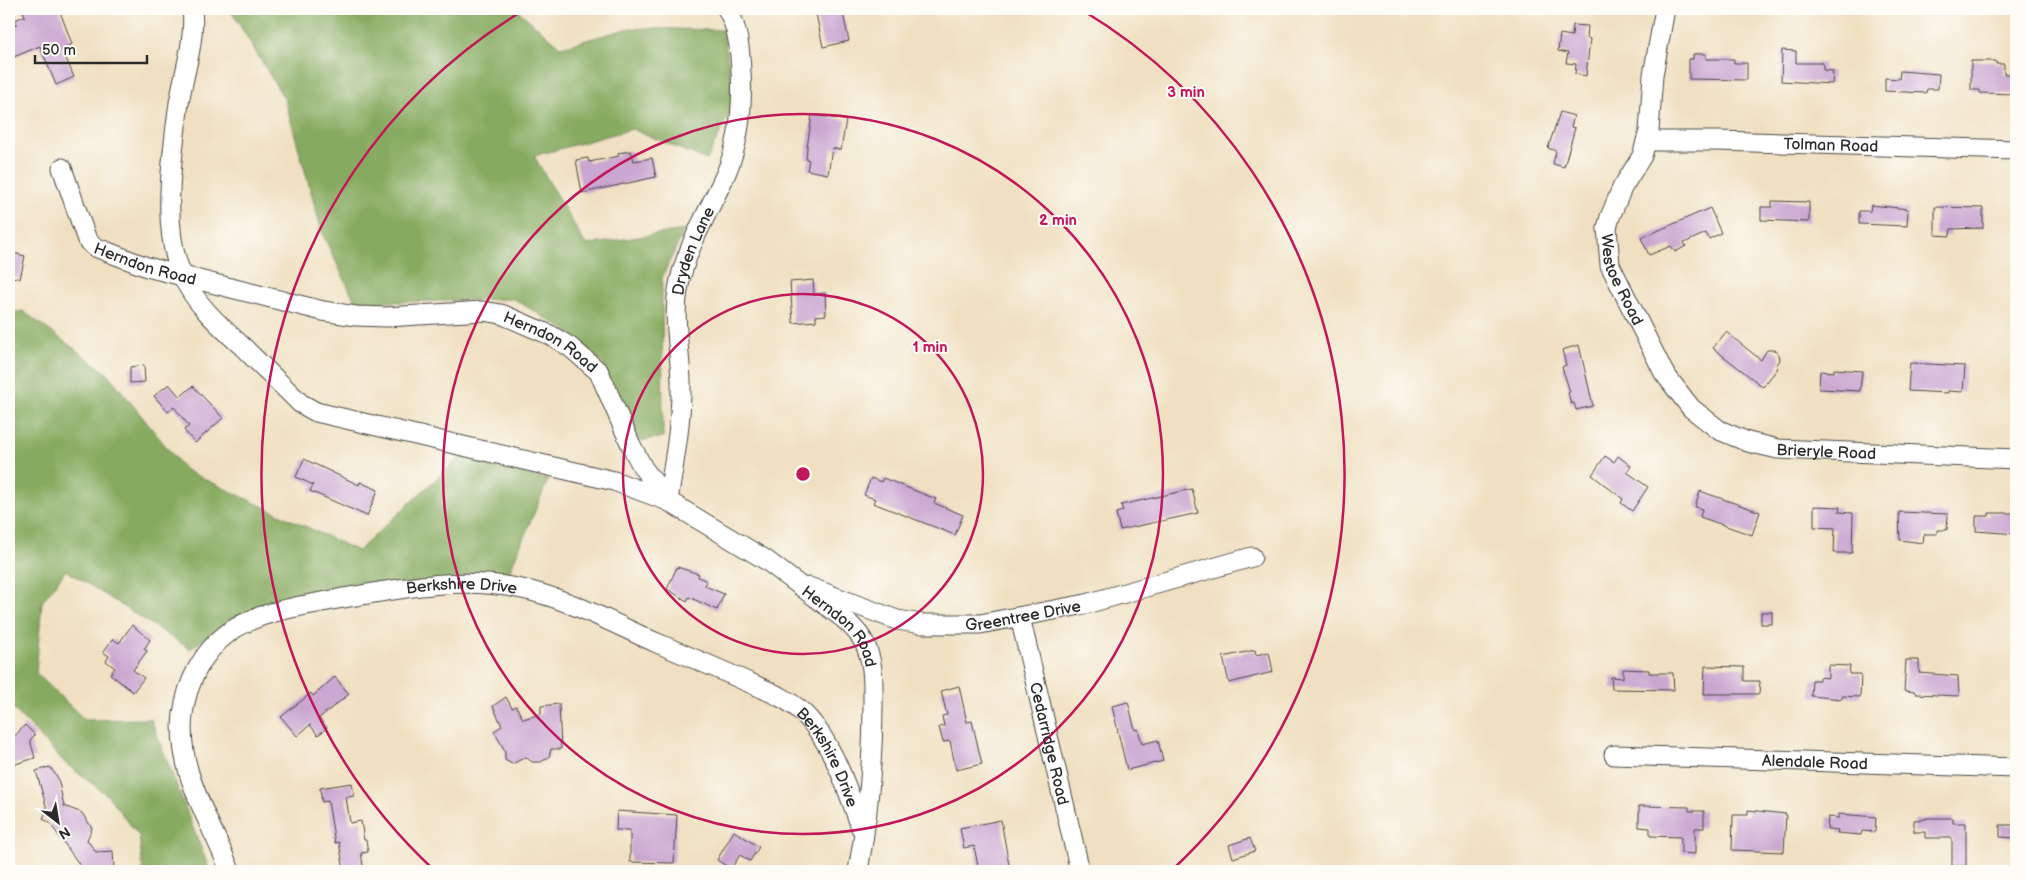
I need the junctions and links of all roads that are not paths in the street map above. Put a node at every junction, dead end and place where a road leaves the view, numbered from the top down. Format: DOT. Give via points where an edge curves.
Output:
graph roads {
  1 [pos="192,9"];
  2 [pos="728,9"];
  3 [pos="1665,9"];
  4 [pos="1646,141"];
  5 [pos="2016,150"];
  6 [pos="62,168"];
  7 [pos="182,275"];
  8 [pos="1664,373"];
  9 [pos="2016,459"];
  10 [pos="668,501"];
  11 [pos="1252,557"];
  12 [pos="794,582"];
  13 [pos="1020,617"];
  14 [pos="1614,755"];
  15 [pos="2016,768"];
  16 [pos="863,832"];
  17 [pos="230,871"];
  18 [pos="858,871"];
  19 [pos="1080,871"];
  1 -- 7 [label="street" via="190,48 176,130 170,217 173,244"];
  2 -- 10 [label="street, Dryden Lane" via="740,54 741,117 727,170 686,258 677,292 680,402"];
  3 -- 4 [label="street, Westoe Road" via="1656,51"];
  4 -- 5 [label="street, Tolman Road"];
  4 -- 8 [label="street, Westoe Road" via="1642,156 1612,210 1608,254 1620,288"];
  6 -- 7 [label="street, Herndon Road" via="87,240 117,256"];
  7 -- 10 [label="street" via="210,316 300,403 316,412 614,481"];
  7 -- 10 [label="street, Herndon Road" via="322,311 387,317 483,311 501,314 550,335 599,372 643,468"];
  8 -- 9 [label="street, Brieryle Road" via="1679,395 1704,419 1719,430 1748,442 1778,449"];
  10 -- 12 [label="street, Herndon Road" via="766,560"];
  11 -- 13 [label="street, Greentree Drive" via="1086,604"];
  12 -- 13 [label="street, Greentree Drive" via="880,615 914,623 954,626"];
  12 -- 16 [label="street, Herndon Road" via="855,629 869,654 873,673 873,729 870,788"];
  13 -- 19 [label="street, Cedarridge Road"];
  14 -- 15 [label="street, Alendale Road"];
  16 -- 17 [label="street, Berkshire Drive" via="833,757 804,714 790,702 557,599 486,583 447,583 317,603 253,619 227,633 202,660 183,712 186,762 192,785"];
  16 -- 18 [label="street, Herndon Road"];
}
